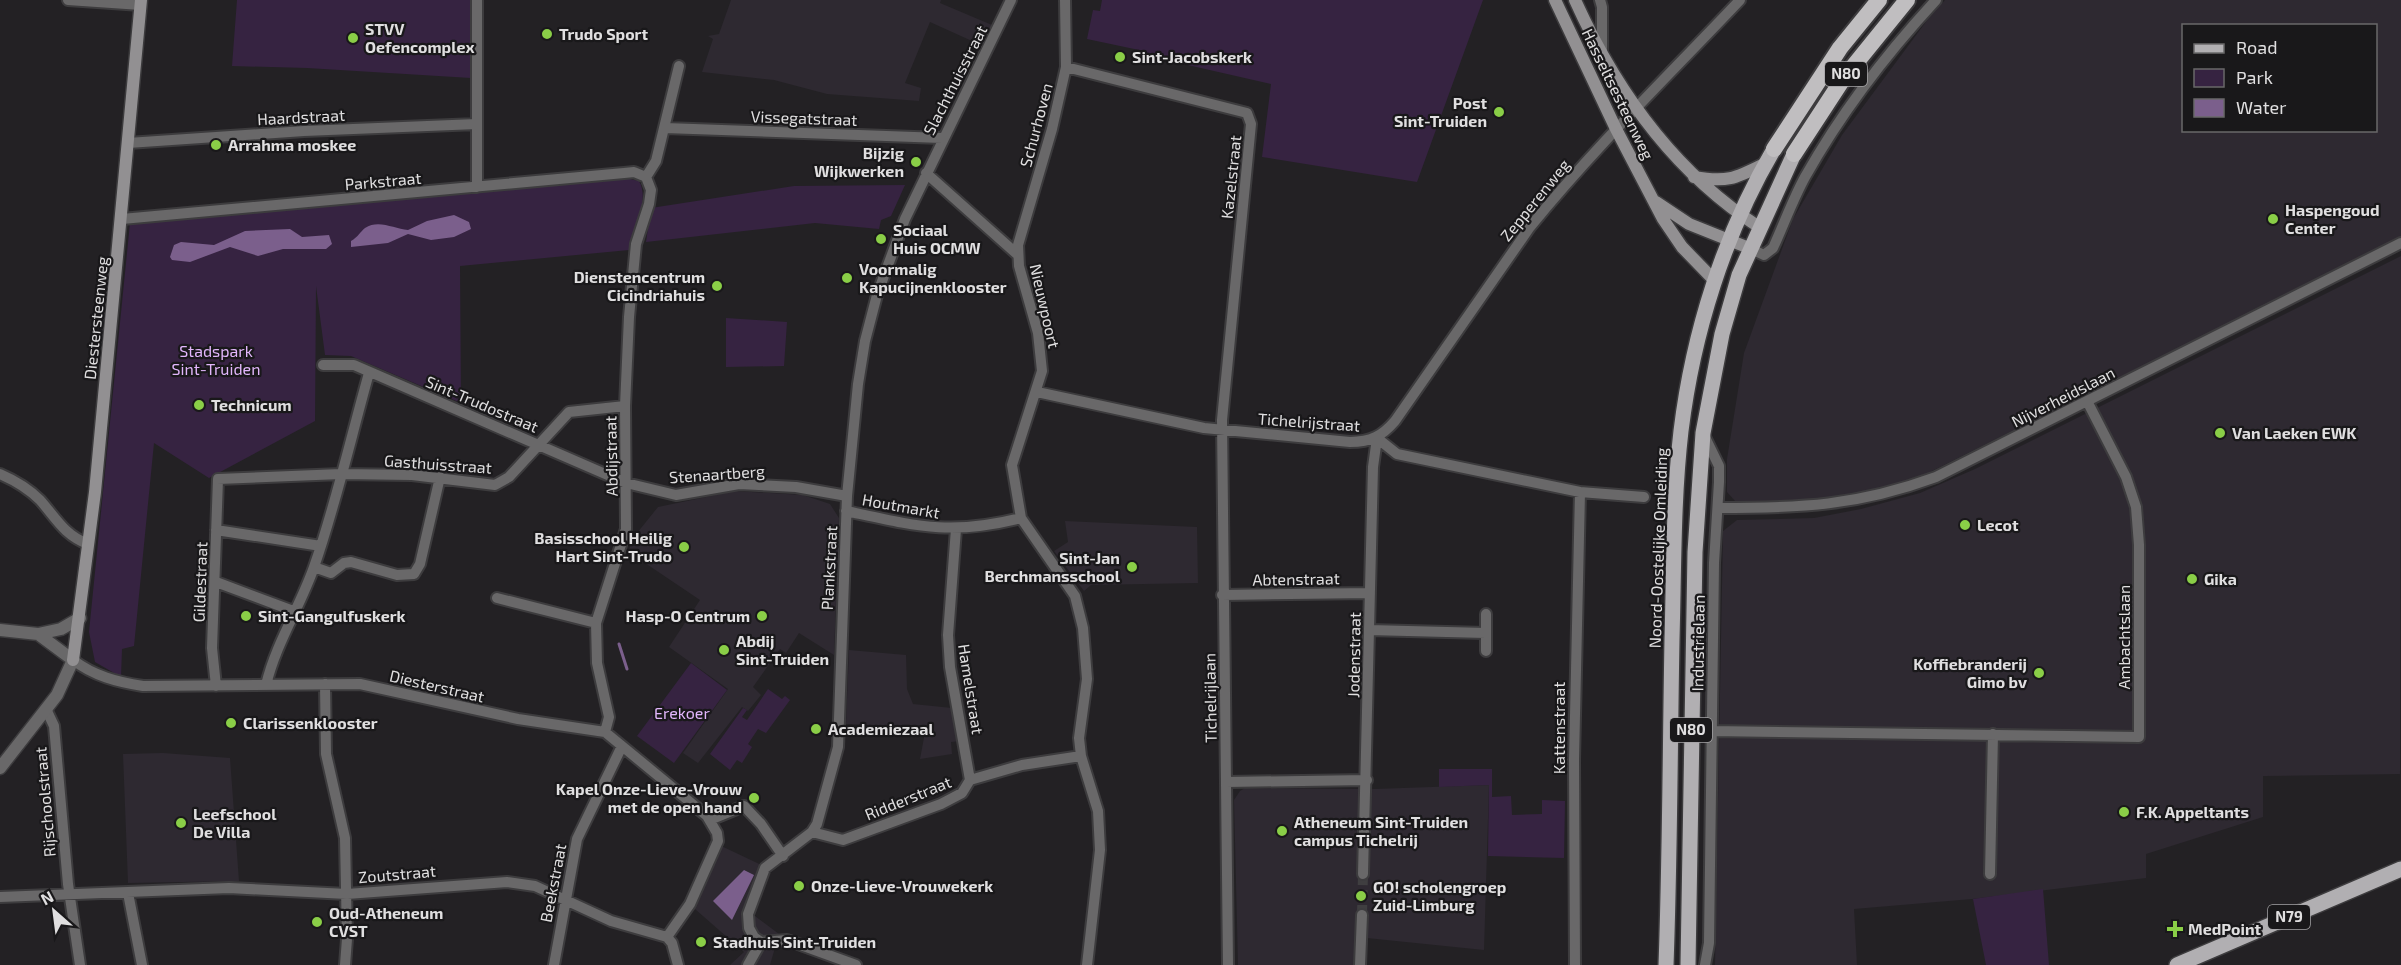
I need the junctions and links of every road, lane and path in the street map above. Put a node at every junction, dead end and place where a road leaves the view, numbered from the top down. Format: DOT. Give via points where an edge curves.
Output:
graph roads {
  1 [pos="68,0"];
  2 [pos="477,0"];
  3 [pos="1011,0"];
  4 [pos="1065,0"];
  5 [pos="1555,0"];
  6 [pos="1575,0"];
  7 [pos="1600,0"];
  8 [pos="1740,0"];
  9 [pos="1879,0"];
  10 [pos="1907,0"];
  11 [pos="1936,0"];
  12 [pos="141,2"];
  13 [pos="1602,51"];
  14 [pos="679,66"];
  15 [pos="1066,67"];
  16 [pos="1636,108"];
  17 [pos="477,124"];
  18 [pos="665,128"];
  19 [pos="1616,129"];
  20 [pos="942,138"];
  21 [pos="128,143"];
  22 [pos="1794,154"];
  23 [pos="1770,156"];
  24 [pos="926,173"];
  25 [pos="646,177"];
  26 [pos="1693,177"];
  27 [pos="477,187"];
  28 [pos="1655,201"];
  29 [pos="1740,214"];
  30 [pos="122,219"];
  31 [pos="1759,227"];
  32 [pos="1729,241"];
  33 [pos="2401,243"];
  34 [pos="1749,248"];
  35 [pos="1018,255"];
  36 [pos="1715,280"];
  37 [pos="323,365"];
  38 [pos="369,373"];
  39 [pos="1037,392"];
  40 [pos="2087,401"];
  41 [pos="625,406"];
  42 [pos="1222,430"];
  43 [pos="1703,433"];
  44 [pos="1377,438"];
  45 [pos="540,444"];
  46 [pos="0,474"];
  47 [pos="341,474"];
  48 [pos="440,477"];
  49 [pos="218,479"];
  50 [pos="626,483"];
  51 [pos="1580,492"];
  52 [pos="847,496"];
  53 [pos="1644,496"];
  54 [pos="1718,508"];
  55 [pos="846,511"];
  56 [pos="1022,518"];
  57 [pos="956,529"];
  58 [pos="216,530"];
  59 [pos="88,544"];
  60 [pos="321,546"];
  61 [pos="314,567"];
  62 [pos="216,582"];
  63 [pos="1370,593"];
  64 [pos="1222,595"];
  65 [pos="497,598"];
  66 [pos="296,612"];
  67 [pos="1486,614"];
  68 [pos="80,618"];
  69 [pos="596,623"];
  70 [pos="0,630"];
  71 [pos="1369,630"];
  72 [pos="1486,633"];
  73 [pos="38,634"];
  74 [pos="1486,651"];
  75 [pos="73,660"];
  76 [pos="325,684"];
  77 [pos="266,685"];
  78 [pos="216,686"];
  79 [pos="46,710"];
  80 [pos="1711,731"];
  81 [pos="605,732"];
  82 [pos="1993,734"];
  83 [pos="622,746"];
  84 [pos="1081,756"];
  85 [pos="0,768"];
  86 [pos="970,780"];
  87 [pos="1367,780"];
  88 [pos="1226,782"];
  89 [pos="712,824"];
  90 [pos="812,832"];
  91 [pos="783,856"];
  92 [pos="2401,869"];
  93 [pos="1364,874"];
  94 [pos="1990,874"];
  95 [pos="123,894"];
  96 [pos="347,894"];
  97 [pos="70,895"];
  98 [pos="0,897"];
  99 [pos="567,898"];
  100 [pos="1362,915"];
  101 [pos="667,937"];
  102 [pos="761,942"];
  103 [pos="80,965"];
  104 [pos="142,965"];
  105 [pos="345,965"];
  106 [pos="554,965"];
  107 [pos="678,965"];
  108 [pos="748,965"];
  109 [pos="856,965"];
  110 [pos="1087,965"];
  111 [pos="1228,965"];
  112 [pos="1360,965"];
  113 [pos="1575,965"];
  114 [pos="1665,965"];
  115 [pos="1688,965"];
  116 [pos="1705,965"];
  117 [pos="2176,965"];
  1 -- 12 [label="street"];
  2 -- 17 [label="street"];
  3 -- 20 [label="street, Slachthuisstraat"];
  4 -- 15 [label="street, Schurhoven"];
  5 -- 19 [label="main road, Hasseltsesteenweg"];
  6 -- 13 [label="main road, Hasseltsesteenweg"];
  7 -- 13 [label="street"];
  8 -- 16 [label="street, Zepperenweg"];
  9 -- 23 [label="highway, N80" via="1826,67"];
  10 -- 22 [label="highway, N80" via="1843,78"];
  11 -- 34 [label="street" via="1888,56 1823,149 1773,248 1764,255"];
  12 -- 21 [label="main road, Diestersteenweg"];
  13 -- 16 [label="main road, Hasseltsesteenweg"];
  14 -- 18 [label="street"];
  15 -- 35 [label="street, Schurhoven"];
  15 -- 42 [label="street, Kazelstraat" via="1247,113 1251,124"];
  16 -- 19 [label="street, Zepperenweg"];
  16 -- 26 [label="main road, Hasseltsesteenweg"];
  17 -- 21 [label="street, Haardstraat"];
  17 -- 27 [label="street"];
  18 -- 20 [label="street, Vissegatstraat"];
  18 -- 25 [label="street" via="656,161"];
  19 -- 28 [label="main road, Hasseltsesteenweg"];
  19 -- 44 [label="street, Zepperenweg" via="1530,227 1395,420"];
  20 -- 24 [label="street, Slachthuisstraat"];
  21 -- 30 [label="main road, Diestersteenweg"];
  22 -- 31 [label="main road, N80"];
  23 -- 26 [label="main road" via="1745,175 1727,181"];
  23 -- 29 [label="main road, Noord-Oostelijke Omleiding / N80"];
  24 -- 35 [label="street, Nieuwpoort"];
  24 -- 52 [label="street, Slachthuisstraat" via="892,249 865,341"];
  25 -- 27 [label="street, Parkstraat" via="634,172"];
  25 -- 41 [label="street, Abdijstraat" via="651,190 636,244"];
  26 -- 29 [label="main road, Hasseltsesteenweg"];
  27 -- 30 [label="street, Parkstraat"];
  28 -- 32 [label="main road, Hasseltsesteenweg" via="1679,219"];
  28 -- 36 [label="main road, Hasseltsesteenweg" via="1682,247"];
  29 -- 31 [label="main road, Hasseltsesteenweg"];
  29 -- 32 [label="main road, Noord-Oostelijke Omleiding / N80"];
  30 -- 59 [label="main road, Diestersteenweg"];
  31 -- 34 [label="main road, N80"];
  32 -- 34 [label="main road, Hasseltsesteenweg"];
  32 -- 36 [label="main road, Noord-Oostelijke Omleiding / N80"];
  33 -- 40 [label="street, Nijverheidslaan"];
  34 -- 43 [label="main road, N80" via="1722,334"];
  35 -- 39 [label="street, Nieuwpoort" via="1042,352"];
  36 -- 114 [label="main road, Noord-Oostelijke Omleiding / N80" via="1692,367 1681,430"];
  37 -- 38 [label="street, Sint-Trudostraat" via="354,365"];
  38 -- 45 [label="street, Sint-Trudostraat"];
  38 -- 47 [label="street"];
  39 -- 42 [label="street, Tichelrijstraat"];
  39 -- 56 [label="street, Nieuwpoort" via="1012,465"];
  40 -- 54 [label="street, Nijverheidslaan" via="1936,477 1907,487 1818,506"];
  40 -- 82 [label="street, Ambachtslaan" via="2126,477 2136,507 2139,737"];
  41 -- 45 [label="street, Gasthuisstraat" via="569,412"];
  41 -- 50 [label="street, Abdijstraat"];
  42 -- 44 [label="street, Tichelrijstraat" via="1350,442"];
  42 -- 64 [label="street, Tichelrijlaan"];
  43 -- 54 [label="street, Industrielaan" via="1719,466"];
  43 -- 115 [label="main road, N80" via="1695,552"];
  44 -- 51 [label="street, Tichelrijstraat" via="1397,454"];
  44 -- 63 [label="street, Jodenstraat"];
  45 -- 48 [label="street, Gasthuisstraat" via="509,477 495,485"];
  45 -- 50 [label="street, Sint-Trudostraat"];
  46 -- 59 [label="street" via="39,499 63,530"];
  47 -- 48 [label="street, Gasthuisstraat"];
  47 -- 49 [label="street, Gasthuisstraat"];
  47 -- 60 [label="street"];
  48 -- 61 [label="street" via="420,564 414,574 397,575 351,562 344,562 332,573"];
  49 -- 58 [label="street, Gildestraat"];
  50 -- 52 [label="street, Stenaartberg" via="676,495 739,484 796,487"];
  50 -- 69 [label="street, Abdijstraat" via="626,529"];
  51 -- 53 [label="street, Tichelrijstraat"];
  51 -- 113 [label="street, Kattenstraat" via="1574,760"];
  52 -- 55 [label="street, Plankstraat"];
  54 -- 80 [label="street, Industrielaan"];
  55 -- 57 [label="street, Houtmarkt" via="910,526"];
  55 -- 90 [label="street, Plankstraat" via="838,747"];
  56 -- 57 [label="street, Houtmarkt"];
  56 -- 84 [label="street" via="1070,586 1079,607 1087,679 1079,738"];
  57 -- 86 [label="street, Hamelstraat" via="948,635"];
  58 -- 60 [label="street"];
  58 -- 62 [label="street, Gildestraat"];
  59 -- 68 [label="main road, Diestersteenweg"];
  60 -- 61 [label="street"];
  61 -- 66 [label="street"];
  62 -- 66 [label="street"];
  62 -- 78 [label="street, Gildestraat" via="212,648"];
  63 -- 64 [label="street, Abtenstraat"];
  63 -- 71 [label="street, Jodenstraat"];
  64 -- 88 [label="street, Tichelrijlaan"];
  65 -- 69 [label="street"];
  66 -- 77 [label="street" via="280,641"];
  67 -- 72 [label="street"];
  68 -- 73 [label="street" via="61,629"];
  68 -- 75 [label="main road, Diestersteenweg"];
  69 -- 81 [label="street, Abdijstraat" via="597,663 609,717"];
  70 -- 73 [label="street"];
  71 -- 72 [label="street"];
  71 -- 87 [label="street, Jodenstraat"];
  72 -- 74 [label="street"];
  73 -- 75 [label="street"];
  75 -- 78 [label="street, Diesterstraat" via="115,682"];
  75 -- 79 [label="street" via="67,678"];
  76 -- 77 [label="street, Diesterstraat"];
  76 -- 81 [label="street, Diesterstraat" via="360,684 518,719"];
  76 -- 96 [label="street" via="326,754 345,838"];
  77 -- 78 [label="street, Diesterstraat"];
  79 -- 85 [label="street"];
  79 -- 97 [label="street, Rijschoolstraat" via="54,726"];
  80 -- 82 [label="street, Ambachtslaan"];
  80 -- 116 [label="street, Industrielaan" via="1709,933"];
  81 -- 83 [label="street"];
  82 -- 94 [label="street"];
  83 -- 89 [label="street"];
  83 -- 99 [label="street, Beekstraat" via="577,839"];
  84 -- 86 [label="street, Ridderstraat" via="1022,765"];
  84 -- 110 [label="street" via="1098,811 1100,850"];
  86 -- 90 [label="street, Ridderstraat" via="962,793 843,840"];
  87 -- 88 [label="street"];
  87 -- 93 [label="street, Jodenstraat"];
  88 -- 111 [label="street, Tichelrijlaan"];
  89 -- 91 [label="street" via="744,806"];
  89 -- 101 [label="street" via="718,841 690,904"];
  90 -- 91 [label="street, Plankstraat"];
  91 -- 102 [label="street, Plankstraat" via="765,868 748,914 749,928"];
  92 -- 117 [label="main road, N79"];
  95 -- 96 [label="street, Zoutstraat" via="240,888"];
  95 -- 97 [label="street, Zoutstraat"];
  95 -- 104 [label="street"];
  96 -- 99 [label="street, Zoutstraat" via="507,882 535,886"];
  96 -- 105 [label="street"];
  97 -- 98 [label="street, Zoutstraat"];
  97 -- 103 [label="street, Rijschoolstraat"];
  99 -- 101 [label="street, Zoutstraat" via="611,921"];
  99 -- 106 [label="street, Beekstraat"];
  100 -- 112 [label="street"];
  101 -- 107 [label="street"];
  102 -- 108 [label="street"];
  102 -- 109 [label="street" via="793,941"];
}
